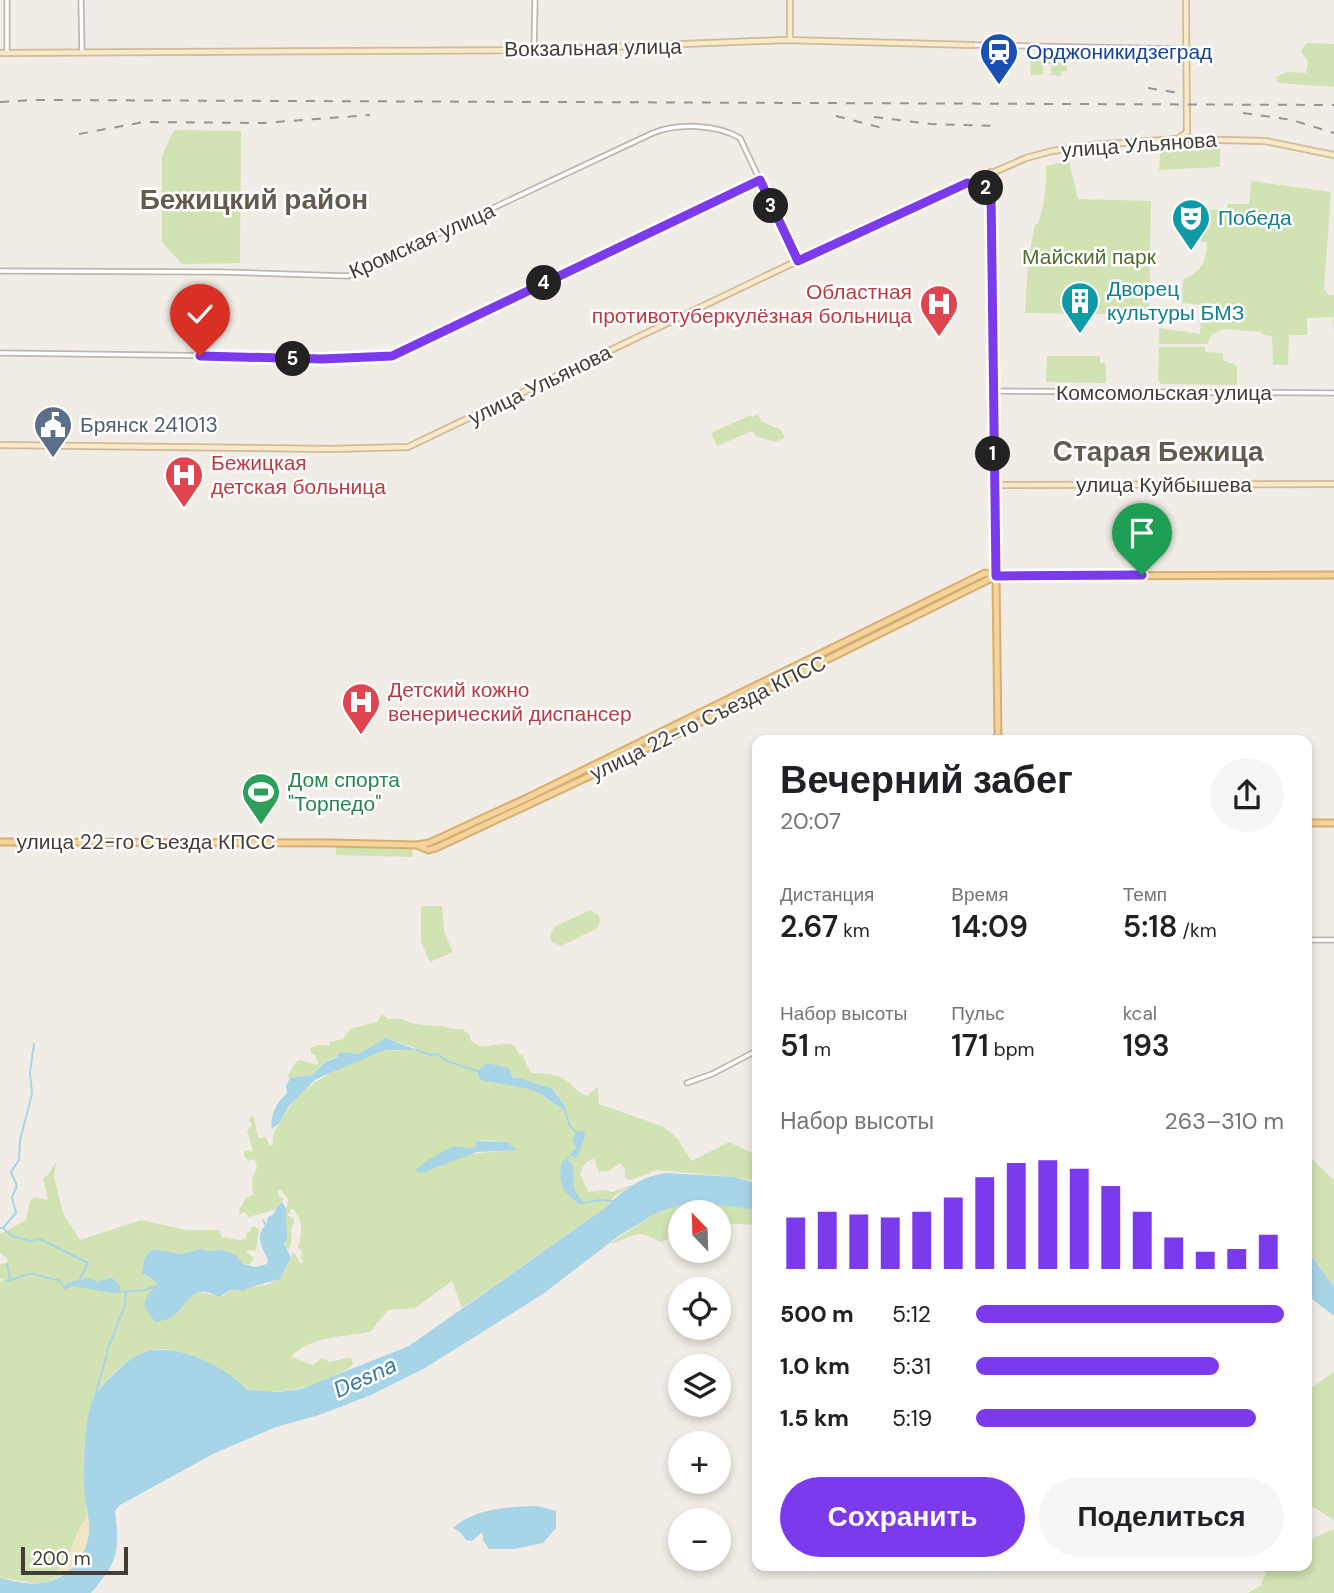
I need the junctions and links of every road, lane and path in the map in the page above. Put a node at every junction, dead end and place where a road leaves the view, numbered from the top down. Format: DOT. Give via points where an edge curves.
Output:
graph roads {
  1 [pos="7,0"];
  2 [pos="81,0"];
  3 [pos="535,0"];
  4 [pos="790,0"];
  5 [pos="1186,0"];
  6 [pos="790,40"];
  7 [pos="973,45"];
  8 [pos="1186,48"];
  9 [pos="534,50"];
  10 [pos="82,52"];
  11 [pos="0,53"];
  12 [pos="7,53"];
  13 [pos="1186,132"];
  14 [pos="1178,139"];
  15 [pos="1193,139"];
  16 [pos="1334,155"];
  17 [pos="991,172"];
  18 [pos="760,180"];
  19 [pos="967,183"];
  20 [pos="991,192"];
  21 [pos="798,261"];
  22 [pos="0,271"];
  23 [pos="0,354"];
  24 [pos="993,391"];
  25 [pos="1334,393"];
  26 [pos="0,445"];
  27 [pos="1334,484"];
  28 [pos="994,485"];
  29 [pos="1334,575"];
  30 [pos="996,576"];
  31 [pos="901,614"];
  32 [pos="904,621"];
  33 [pos="998,735"];
  34 [pos="621,753"];
  35 [pos="624,760"];
  36 [pos="1312,823"];
  37 [pos="1334,823"];
  38 [pos="0,842"];
  39 [pos="417,845"];
  40 [pos="1312,940"];
  41 [pos="1334,940"];
  42 [pos="752,1053"];
  43 [pos="687,1083"];
  1 -- 12 [label="street"];
  2 -- 10 [label="street"];
  3 -- 9 [label="street"];
  4 -- 6 [label="main road"];
  5 -- 8 [label="main road"];
  6 -- 7 [label="main road, Вокзальная улица"];
  6 -- 9 [label="main road, Вокзальная улица"];
  7 -- 8 [label="street, Вокзальная улица"];
  8 -- 13 [label="main road"];
  9 -- 10 [label="main road, Вокзальная улица"];
  10 -- 12 [label="main road, Вокзальная улица"];
  11 -- 12 [label="main road, Вокзальная улица"];
  13 -- 14 [label="main road"];
  13 -- 15 [label="main road"];
  14 -- 15 [label="main road, улица Ульянова"];
  14 -- 17 [label="main road, улица Ульянова" via="1052,151"];
  15 -- 16 [label="main road, улица Ульянова" via="1265,141"];
  17 -- 19 [label="main road, улица Ульянова"];
  17 -- 20 [label="main road"];
  18 -- 21 [label="street"];
  18 -- 22 [label="street, Кромская улица" via="741,140 713,129 677,127 659,131 343,277"];
  18 -- 23 [label="street" via="387,358"];
  19 -- 20 [label="main road"];
  19 -- 21 [label="main road, улица Ульянова"];
  20 -- 24 [label="main road"];
  21 -- 26 [label="main road, улица Ульянова" via="408,447"];
  24 -- 25 [label="street, Комсомольская улица"];
  24 -- 28 [label="main road"];
  27 -- 28 [label="main road, улица Куйбышева"];
  28 -- 30 [label="main road"];
  29 -- 30 [label="main road, улица 22-го Съезда КПСС"];
  30 -- 31 [label="main road, улица 22-го Съезда КПСС" via="985,573"];
  30 -- 32 [label="main road, улица 22-го Съезда КПСС"];
  30 -- 33 [label="main road"];
  31 -- 32 [label="main road"];
  31 -- 34 [label="main road, улица 22-го Съезда КПСС"];
  32 -- 35 [label="main road, улица 22-го Съезда КПСС"];
  34 -- 35 [label="main road"];
  34 -- 39 [label="main road, улица 22-го Съезда КПСС" via="468,826"];
  35 -- 39 [label="main road, улица 22-го Съезда КПСС" via="436,848"];
  36 -- 37 [label="main road"];
  38 -- 39 [label="main road, улица 22-го Съезда КПСС"];
  40 -- 41 [label="street"];
  42 -- 43 [label="street"];
}
